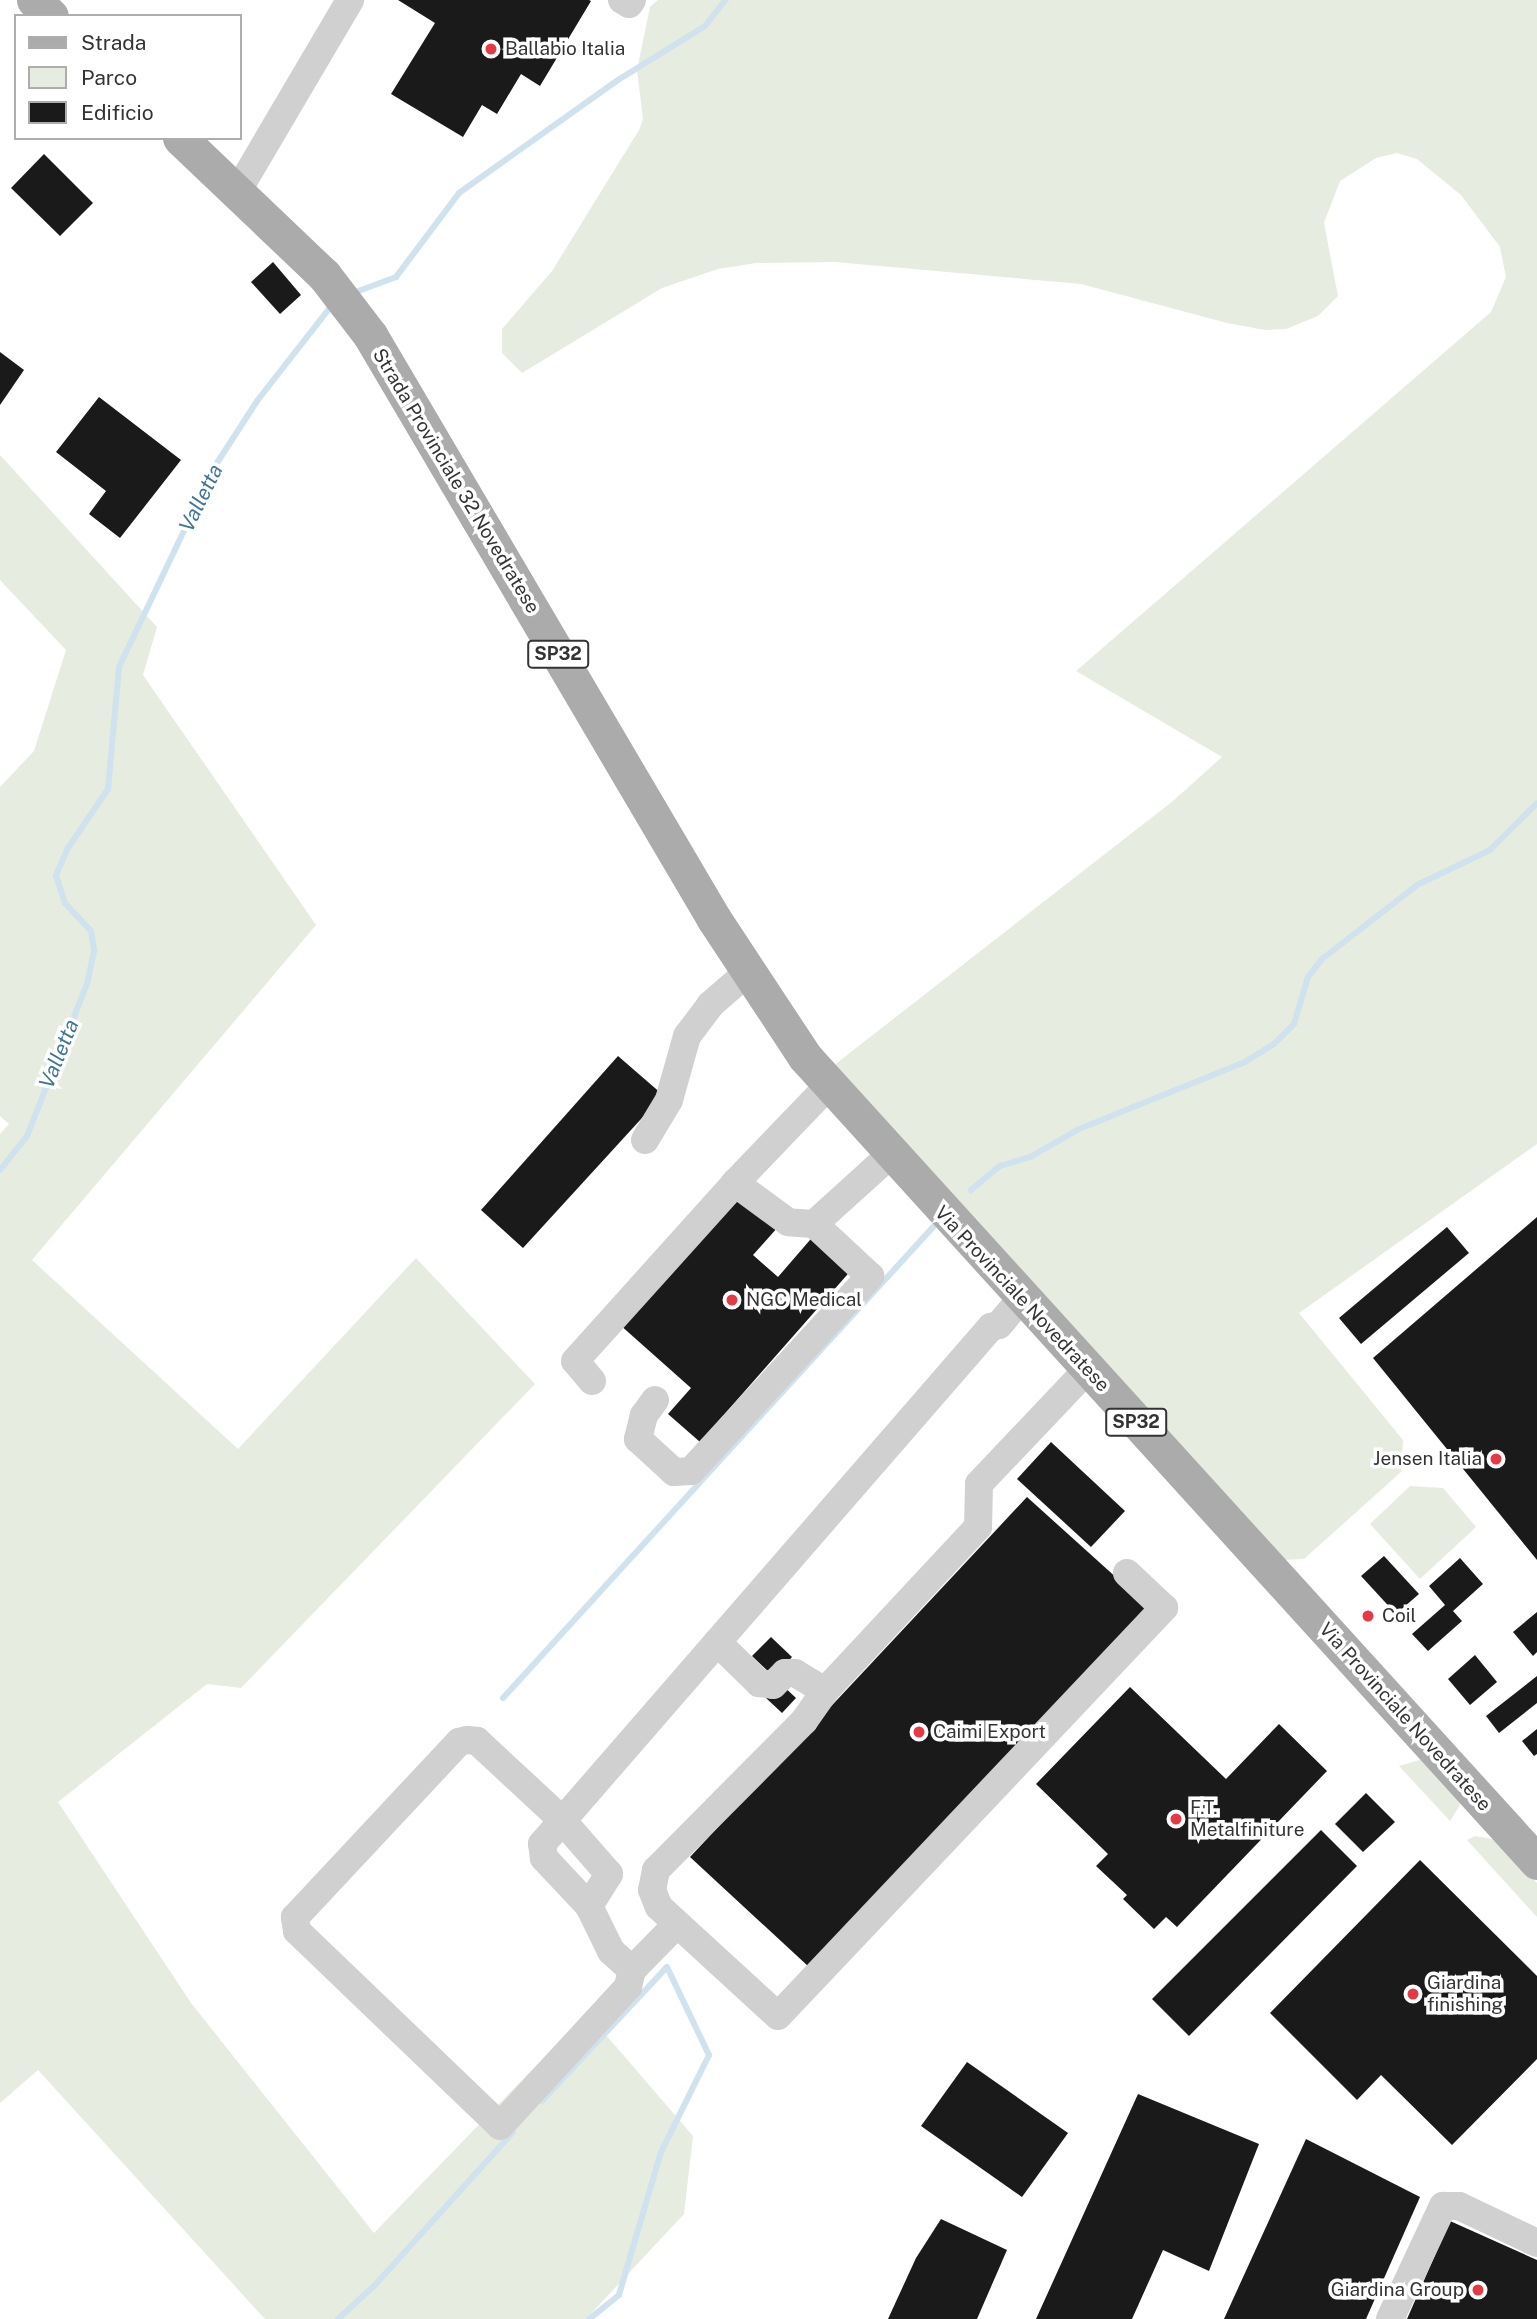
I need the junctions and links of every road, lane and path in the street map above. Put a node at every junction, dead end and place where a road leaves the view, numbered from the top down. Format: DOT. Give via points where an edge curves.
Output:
graph roads {
  1 [pos="34,0"];
  2 [pos="350,0"];
  3 [pos="622,0"];
  4 [pos="632,0"];
  5 [pos="49,14"];
  6 [pos="182,140"];
  7 [pos="237,192"];
  8 [pos="748,972"];
  9 [pos="828,1085"];
  10 [pos="645,1140"];
  11 [pos="890,1155"];
  12 [pos="735,1182"];
  13 [pos="814,1224"];
  14 [pos="1022,1298"];
  15 [pos="1087,1370"];
  16 [pos="592,1381"];
  17 [pos="655,1400"];
  18 [pos="1127,1573"];
  19 [pos="717,1642"];
  20 [pos="825,1691"];
  21 [pos="561,1819"];
  22 [pos="1537,1863"];
  23 [pos="589,1906"];
  24 [pos="677,1924"];
  25 [pos="632,1970"];
  26 [pos="1537,2243"];
  27 [pos="1390,2319"];
  1 -- 5 [label="main road"];
  2 -- 7 [label="lane"];
  3 -- 4 [label="lane" via="629,4"];
  6 -- 7 [label="main road, Strada Provinciale 32 Novedratese / SP32"];
  7 -- 8 [label="main road, Strada Provinciale 32 Novedratese / SP32" via="324,275 370,335"];
  8 -- 9 [label="main road, Via Provinciale Novedratese / SP32"];
  8 -- 10 [label="lane" via="710,1005 687,1036 669,1100"];
  9 -- 11 [label="main road, Via Provinciale Novedratese / SP32"];
  9 -- 12 [label="lane"];
  11 -- 13 [label="lane"];
  11 -- 14 [label="main road, Via Provinciale Novedratese / SP32"];
  12 -- 13 [label="lane" via="788,1222"];
  12 -- 16 [label="lane" via="575,1361"];
  13 -- 17 [label="lane" via="870,1276 691,1472 674,1472 638,1439 644,1415"];
  14 -- 15 [label="main road, Via Provinciale Novedratese / SP32"];
  14 -- 19 [label="lane" via="999,1325 990,1327"];
  15 -- 20 [label="lane" via="979,1484 978,1527"];
  15 -- 22 [label="main road, Via Provinciale Novedratese / SP32"];
  18 -- 24 [label="lane" via="1164,1608 778,2016"];
  19 -- 20 [label="lane" via="759,1683 773,1685 785,1673 794,1673"];
  19 -- 21 [label="lane"];
  20 -- 24 [label="lane" via="804,1721 656,1870 652,1890 659,1907"];
  21 -- 23 [label="lane" via="609,1874"];
  21 -- 23 [label="lane" via="542,1844 544,1858"];
  21 -- 25 [label="lane" via="477,1741 459,1742 295,1917 297,1931 500,2126 628,1987"];
  23 -- 25 [label="lane" via="611,1951"];
  24 -- 25 [label="lane"];
  26 -- 27 [label="lane" via="1459,2206 1443,2206"];
}
